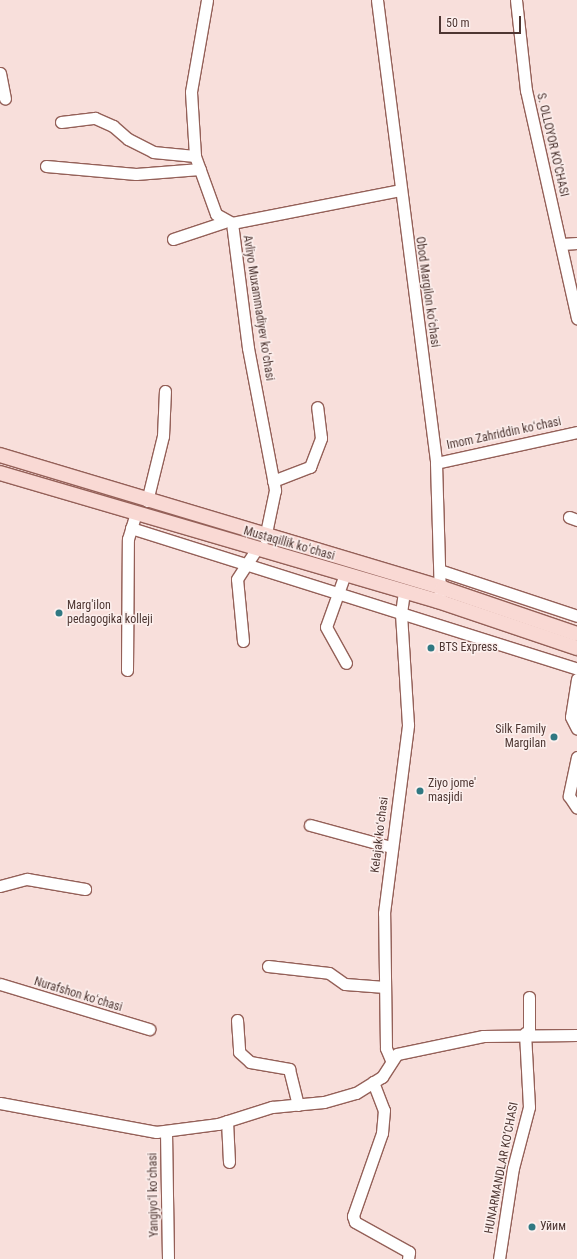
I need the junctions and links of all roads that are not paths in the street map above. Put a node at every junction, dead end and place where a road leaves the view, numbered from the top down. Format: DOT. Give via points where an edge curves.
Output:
graph roads {
  1 [pos="207,0"];
  2 [pos="377,0"];
  3 [pos="516,0"];
  4 [pos="0,73"];
  5 [pos="5,99"];
  6 [pos="61,122"];
  7 [pos="195,156"];
  8 [pos="46,166"];
  9 [pos="200,170"];
  10 [pos="400,190"];
  11 [pos="228,223"];
  12 [pos="173,240"];
  13 [pos="577,243"];
  14 [pos="562,244"];
  15 [pos="577,318"];
  16 [pos="165,391"];
  17 [pos="317,408"];
  18 [pos="577,432"];
  19 [pos="0,455"];
  20 [pos="436,462"];
  21 [pos="0,473"];
  22 [pos="273,481"];
  23 [pos="147,501"];
  24 [pos="136,513"];
  25 [pos="131,528"];
  26 [pos="261,543"];
  27 [pos="247,563"];
  28 [pos="442,571"];
  29 [pos="345,574"];
  30 [pos="404,591"];
  31 [pos="337,592"];
  32 [pos="440,595"];
  33 [pos="401,613"];
  34 [pos="577,616"];
  35 [pos="577,634"];
  36 [pos="243,641"];
  37 [pos="577,648"];
  38 [pos="346,663"];
  39 [pos="577,669"];
  40 [pos="127,670"];
  41 [pos="577,679"];
  42 [pos="577,728"];
  43 [pos="577,757"];
  44 [pos="577,808"];
  45 [pos="310,825"];
  46 [pos="391,847"];
  47 [pos="0,886"];
  48 [pos="85,889"];
  49 [pos="268,966"];
  50 [pos="0,984"];
  51 [pos="385,987"];
  52 [pos="529,997"];
  53 [pos="237,1020"];
  54 [pos="149,1030"];
  55 [pos="527,1033"];
  56 [pos="577,1035"];
  57 [pos="391,1060"];
  58 [pos="373,1082"];
  59 [pos="0,1103"];
  60 [pos="298,1105"];
  61 [pos="227,1121"];
  62 [pos="166,1131"];
  63 [pos="229,1162"];
  64 [pos="168,1259"];
  65 [pos="408,1259"];
  66 [pos="499,1259"];
  1 -- 7 [label="street, Avliyo Muxammadiyev koʻchasi" via="191,92"];
  2 -- 10 [label="street, Obod Margilon koʻchasi"];
  3 -- 14 [label="street, S. OLLOYOR KO'CHASI" via="526,90"];
  4 -- 5 [label="street"];
  6 -- 7 [label="street" via="95,118 113,126 128,139 154,152"];
  7 -- 9 [label="street, Avliyo Muxammadiyev koʻchasi"];
  8 -- 9 [label="street" via="136,174"];
  9 -- 11 [label="street, Avliyo Muxammadiyev koʻchasi" via="216,214"];
  10 -- 11 [label="street"];
  10 -- 20 [label="street, Obod Margilon koʻchasi"];
  11 -- 12 [label="street"];
  11 -- 22 [label="street, Avliyo Muxammadiyev koʻchasi"];
  13 -- 14 [label="street"];
  14 -- 15 [label="street, S. OLLOYOR KO'CHASI"];
  16 -- 23 [label="street" via="163,436"];
  17 -- 22 [label="street" via="321,438 310,467"];
  18 -- 20 [label="street, Imom Zahriddin koʻchasi"];
  19 -- 23 [label="main road, Mustaqillik koʻchasi"];
  20 -- 28 [label="street, Obod Margilon koʻchasi"];
  21 -- 24 [label="main road, Mustaqillik koʻchasi"];
  22 -- 26 [label="street, Avliyo Muxammadiyev koʻchasi" via="272,512"];
  23 -- 26 [label="main road, Mustaqillik koʻchasi"];
  24 -- 25 [label="street"];
  24 -- 26 [label="main road, Mustaqillik koʻchasi"];
  25 -- 27 [label="street"];
  25 -- 40 [label="street" via="128,539"];
  26 -- 27 [label="street, Avliyo Muxammadiyev koʻchasi"];
  26 -- 29 [label="main road, Mustaqillik koʻchasi"];
  26 -- 32 [label="main road, Mustaqillik koʻchasi"];
  27 -- 31 [label="street"];
  27 -- 36 [label="street, Avliyo Muxammadiyev koʻchasi" via="238,579"];
  28 -- 32 [label="street, Obod Margilon koʻchasi"];
  28 -- 34 [label="street"];
  29 -- 30 [label="main road, Mustaqillik koʻchasi"];
  29 -- 31 [label="street"];
  30 -- 32 [label="main road, Mustaqillik koʻchasi"];
  30 -- 33 [label="street, Kelajak koʻchasi"];
  31 -- 33 [label="street"];
  31 -- 38 [label="street" via="326,627"];
  32 -- 35 [label="main road, Mustaqillik koʻchasi"];
  32 -- 37 [label="main road, Mustaqillik koʻchasi"];
  33 -- 39 [label="street"];
  33 -- 46 [label="street, Kelajak koʻchasi" via="408,725"];
  41 -- 42 [label="street" via="572,717"];
  43 -- 44 [label="street" via="569,796"];
  45 -- 46 [label="street"];
  46 -- 51 [label="street, Kelajak koʻchasi" via="384,913"];
  47 -- 48 [label="street" via="27,879"];
  49 -- 51 [label="street" via="329,973 344,984"];
  50 -- 54 [label="street, Nurafshon koʻchasi"];
  51 -- 57 [label="street, Kelajak koʻchasi" via="386,1048"];
  52 -- 55 [label="street, HUNARMANDLAR KO‘CHASI"];
  53 -- 60 [label="street" via="239,1052 250,1062 289,1069"];
  55 -- 56 [label="street"];
  55 -- 57 [label="street" via="483,1036 397,1054"];
  55 -- 66 [label="street, HUNARMANDLAR KO‘CHASI" via="529,1107 513,1168"];
  57 -- 58 [label="street" via="389,1068"];
  58 -- 60 [label="street" via="356,1093"];
  58 -- 65 [label="street" via="384,1110 382,1133 353,1216 355,1222 409,1252"];
  59 -- 62 [label="street" via="150,1132"];
  60 -- 61 [label="street" via="272,1107"];
  61 -- 62 [label="street"];
  61 -- 63 [label="street"];
  62 -- 64 [label="street, Yangiyoʻl koʻchasi"];
}
